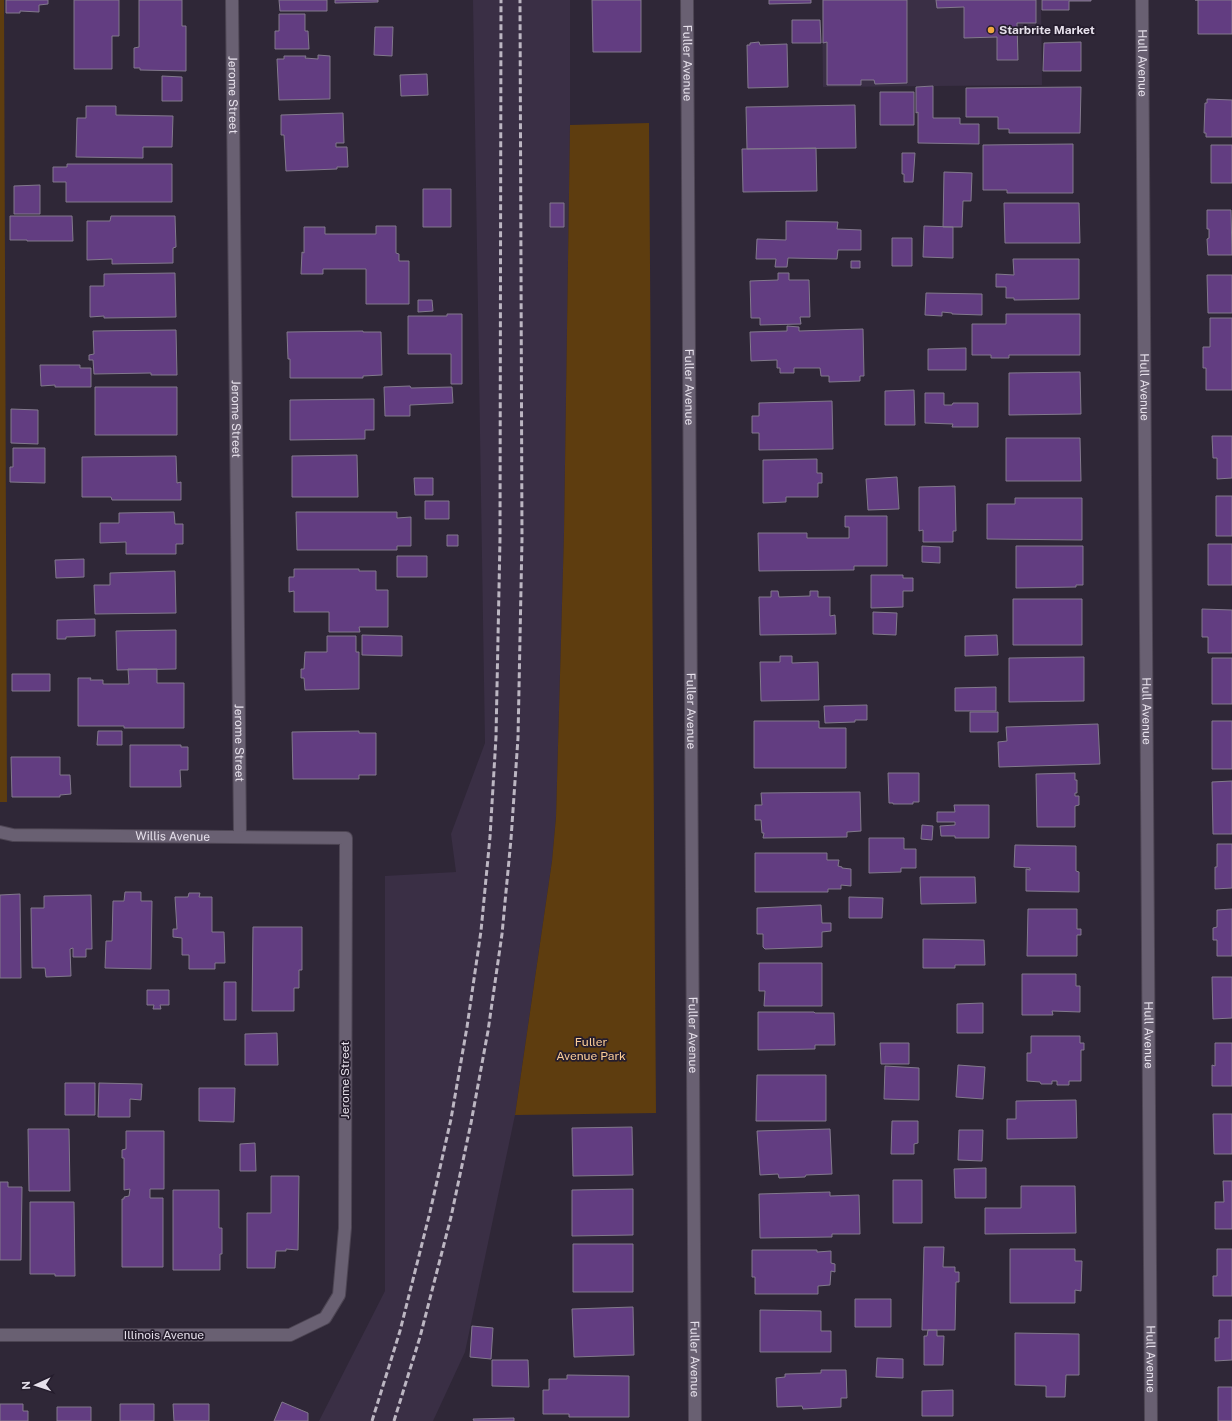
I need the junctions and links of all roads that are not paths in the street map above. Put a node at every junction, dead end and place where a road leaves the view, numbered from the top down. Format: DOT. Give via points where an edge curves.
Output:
graph roads {
  1 [pos="232,0"];
  2 [pos="687,0"];
  3 [pos="1142,0"];
  4 [pos="0,832"];
  5 [pos="240,837"];
  6 [pos="346,838"];
  7 [pos="325,1318"];
  8 [pos="0,1335"];
  9 [pos="695,1421"];
  10 [pos="1150,1421"];
  1 -- 5 [label="street, Jerome Street"];
  2 -- 9 [label="street, Fuller Avenue"];
  3 -- 10 [label="street, Hull Avenue"];
  4 -- 5 [label="street, Willis Avenue" via="12,835"];
  5 -- 6 [label="street, Willis Avenue"];
  6 -- 7 [label="street, Jerome Street" via="345,1228 339,1295"];
  7 -- 8 [label="street, Illinois Avenue" via="290,1334"];
}
